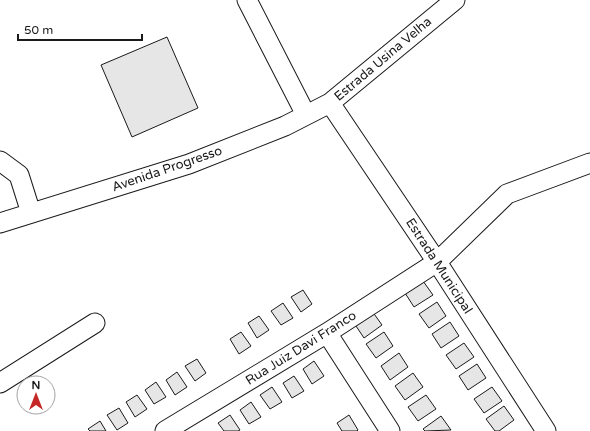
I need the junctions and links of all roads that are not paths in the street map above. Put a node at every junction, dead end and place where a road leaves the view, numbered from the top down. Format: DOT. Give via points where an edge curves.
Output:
graph roads {
  1 [pos="247,0"];
  2 [pos="455,0"];
  3 [pos="330,103"];
  4 [pos="306,115"];
  5 [pos="0,161"];
  6 [pos="590,163"];
  7 [pos="31,213"];
  8 [pos="0,223"];
  9 [pos="437,262"];
  10 [pos="95,323"];
  11 [pos="327,333"];
  12 [pos="0,383"];
  13 [pos="165,431"];
  14 [pos="390,431"];
  15 [pos="546,431"];
  1 -- 4 [label="street"];
  2 -- 3 [label="street, Estrada Usina Velha"];
  3 -- 4 [label="street, Avenida Progresso"];
  3 -- 9 [label="street, Estrada Municipal"];
  4 -- 7 [label="street, Avenida Progresso" via="285,126 189,164"];
  5 -- 7 [label="street" via="19,175"];
  6 -- 9 [label="street, Rua Juiz Davi Franco" via="507,194"];
  7 -- 8 [label="street, Avenida Progresso"];
  9 -- 11 [label="street, Rua Juiz Davi Franco"];
  9 -- 15 [label="street, Estrada Municipal"];
  10 -- 12 [label="street"];
  11 -- 13 [label="street, Rua Juiz Davi Franco"];
  11 -- 14 [label="street"];
}
